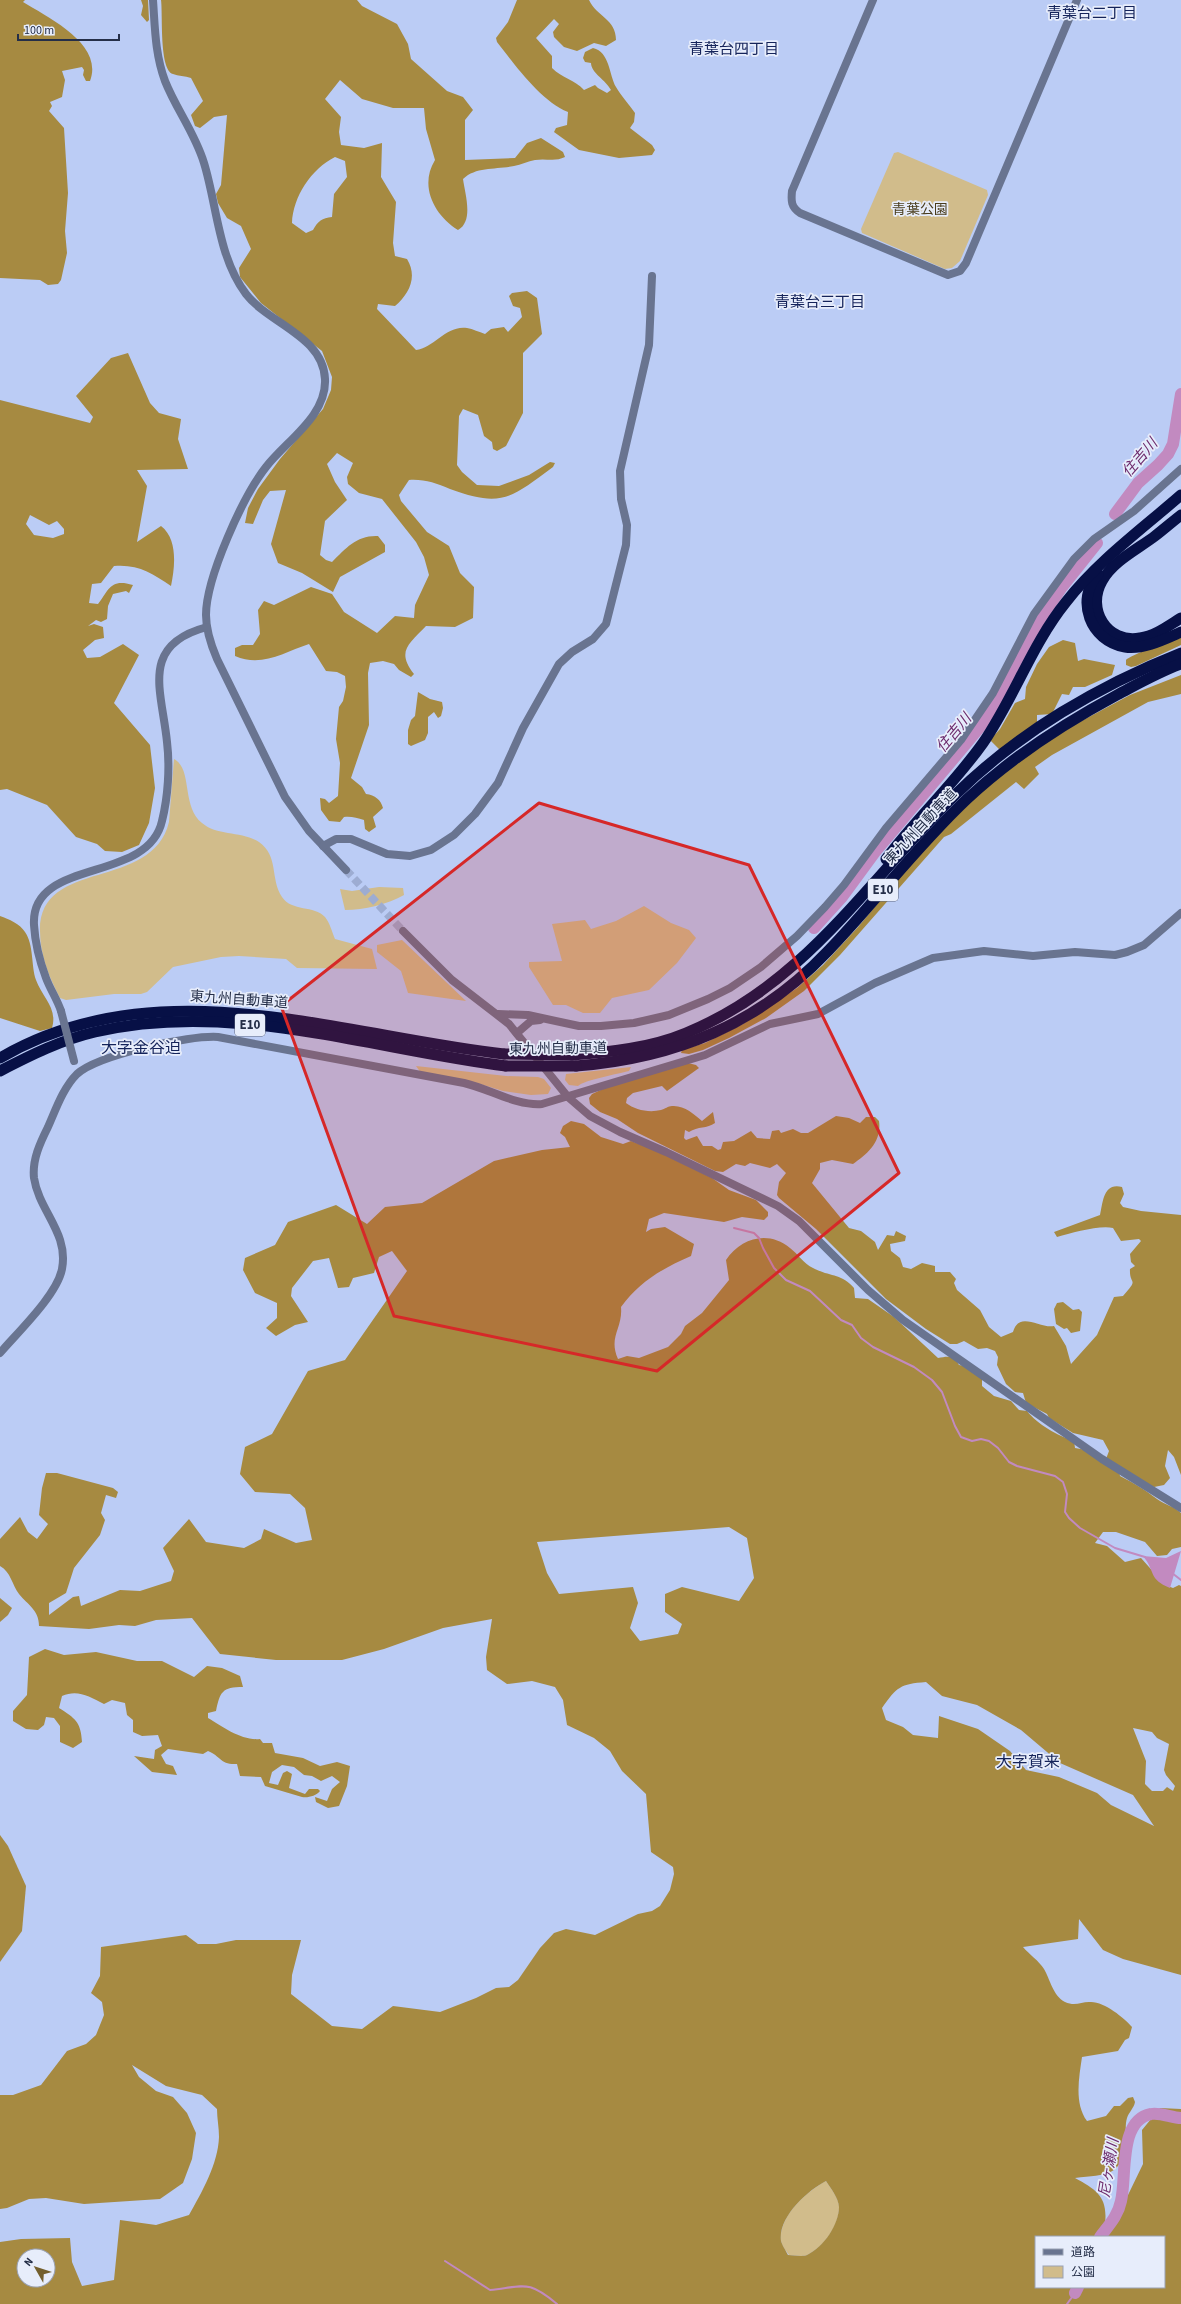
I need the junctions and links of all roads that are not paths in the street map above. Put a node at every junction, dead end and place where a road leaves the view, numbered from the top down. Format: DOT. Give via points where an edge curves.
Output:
graph roads {
  1 [pos="153,0"];
  2 [pos="873,0"];
  3 [pos="1077,0"];
  4 [pos="652,276"];
  5 [pos="1181,469"];
  6 [pos="1181,495"];
  7 [pos="1181,514"];
  8 [pos="1123,544"];
  9 [pos="1181,618"];
  10 [pos="207,627"];
  11 [pos="1181,632"];
  12 [pos="1181,653"];
  13 [pos="1181,664"];
  14 [pos="323,846"];
  15 [pos="346,870"];
  16 [pos="1181,913"];
  17 [pos="403,931"];
  18 [pos="829,932"];
  19 [pos="497,1014"];
  20 [pos="549,1020"];
  21 [pos="517,1033"];
  22 [pos="0,1058"];
  23 [pos="0,1071"];
  24 [pos="78,1074"];
  25 [pos="568,1097"];
  26 [pos="0,1353"];
  27 [pos="1181,1508"];
  1 -- 10 [label="street" via="160,65 168,88 198,147 224,248 234,273 256,304 311,347 320,359 325,378 324,397 320,406 265,468 244,503 210,586 206,608"];
  2 -- 3 [label="street" via="792,191 791,202 800,213 948,275 960,271 966,263"];
  4 -- 14 [label="street" via="649,345 620,471 621,498 627,531 626,545 606,624 593,639 559,664 525,724 498,782 475,814 454,835 436,847 410,856 387,854 351,839 336,839"];
  5 -- 20 [label="street" via="1134,511 1094,539 1074,559 1034,614 993,693 960,740 886,828 844,885 788,944 730,988 669,1015 605,1026 572,1025"];
  6 -- 8 [label="highway"];
  7 -- 9 [label="highway" via="1116,564 1102,580 1096,600 1097,612 1105,627 1113,634 1128,639 1154,634"];
  8 -- 11 [label="highway" via="1092,581 1086,607 1090,622 1108,641 1125,647 1151,644"];
  8 -- 18 [label="highway" via="1065,602 1045,632 999,718 982,744 898,844"];
  10 -- 14 [label="street" via="211,646 225,678 273,776 297,816"];
  10 -- 24 [label="street, bridge" via="178,639 166,652 160,664 159,686 168,759 164,814 154,840 144,850 131,857 59,884 44,895 36,907 34,926 40,960 61,1011"];
  12 -- 18 [label="highway, 東九州自動車道 / E10" via="1130,676 1080,703 1044,724 1000,757 947,803"];
  13 -- 23 [label="highway, 東九州自動車道 / E10, bridge" via="1082,714 1010,761 926,840 807,972 759,1009 728,1027 685,1046 612,1064 506,1066 260,1026 204,1021 169,1022 95,1032 37,1052"];
  14 -- 15 [label="street"];
  16 -- 25 [label="street" via="1144,945 1115,955 1075,952 1029,956 984,951 933,958 875,983 818,1014 770,1024 705,1055 662,1066"];
  17 -- 19 [label="street" via="452,980"];
  18 -- 22 [label="highway, 東九州自動車道 / E10, bridge" via="805,957 778,979 751,1000 719,1018 684,1034 612,1052 540,1056 504,1054 256,1014 207,1010 128,1015 82,1024 43,1037"];
  19 -- 20 [label="street" via="528,1015"];
  19 -- 21 [label="street"];
  20 -- 21 [label="street" via="533,1020"];
  21 -- 25 [label="street"];
  24 -- 25 [label="street" via="99,1062 146,1048 189,1037 209,1036 464,1083 526,1104 542,1104"];
  24 -- 26 [label="street" via="62,1097 37,1151 34,1166 36,1188 62,1242 60,1275 49,1296"];
  25 -- 27 [label="street" via="584,1112 606,1126 778,1206 799,1221 872,1294 903,1320 1102,1459"];
}
